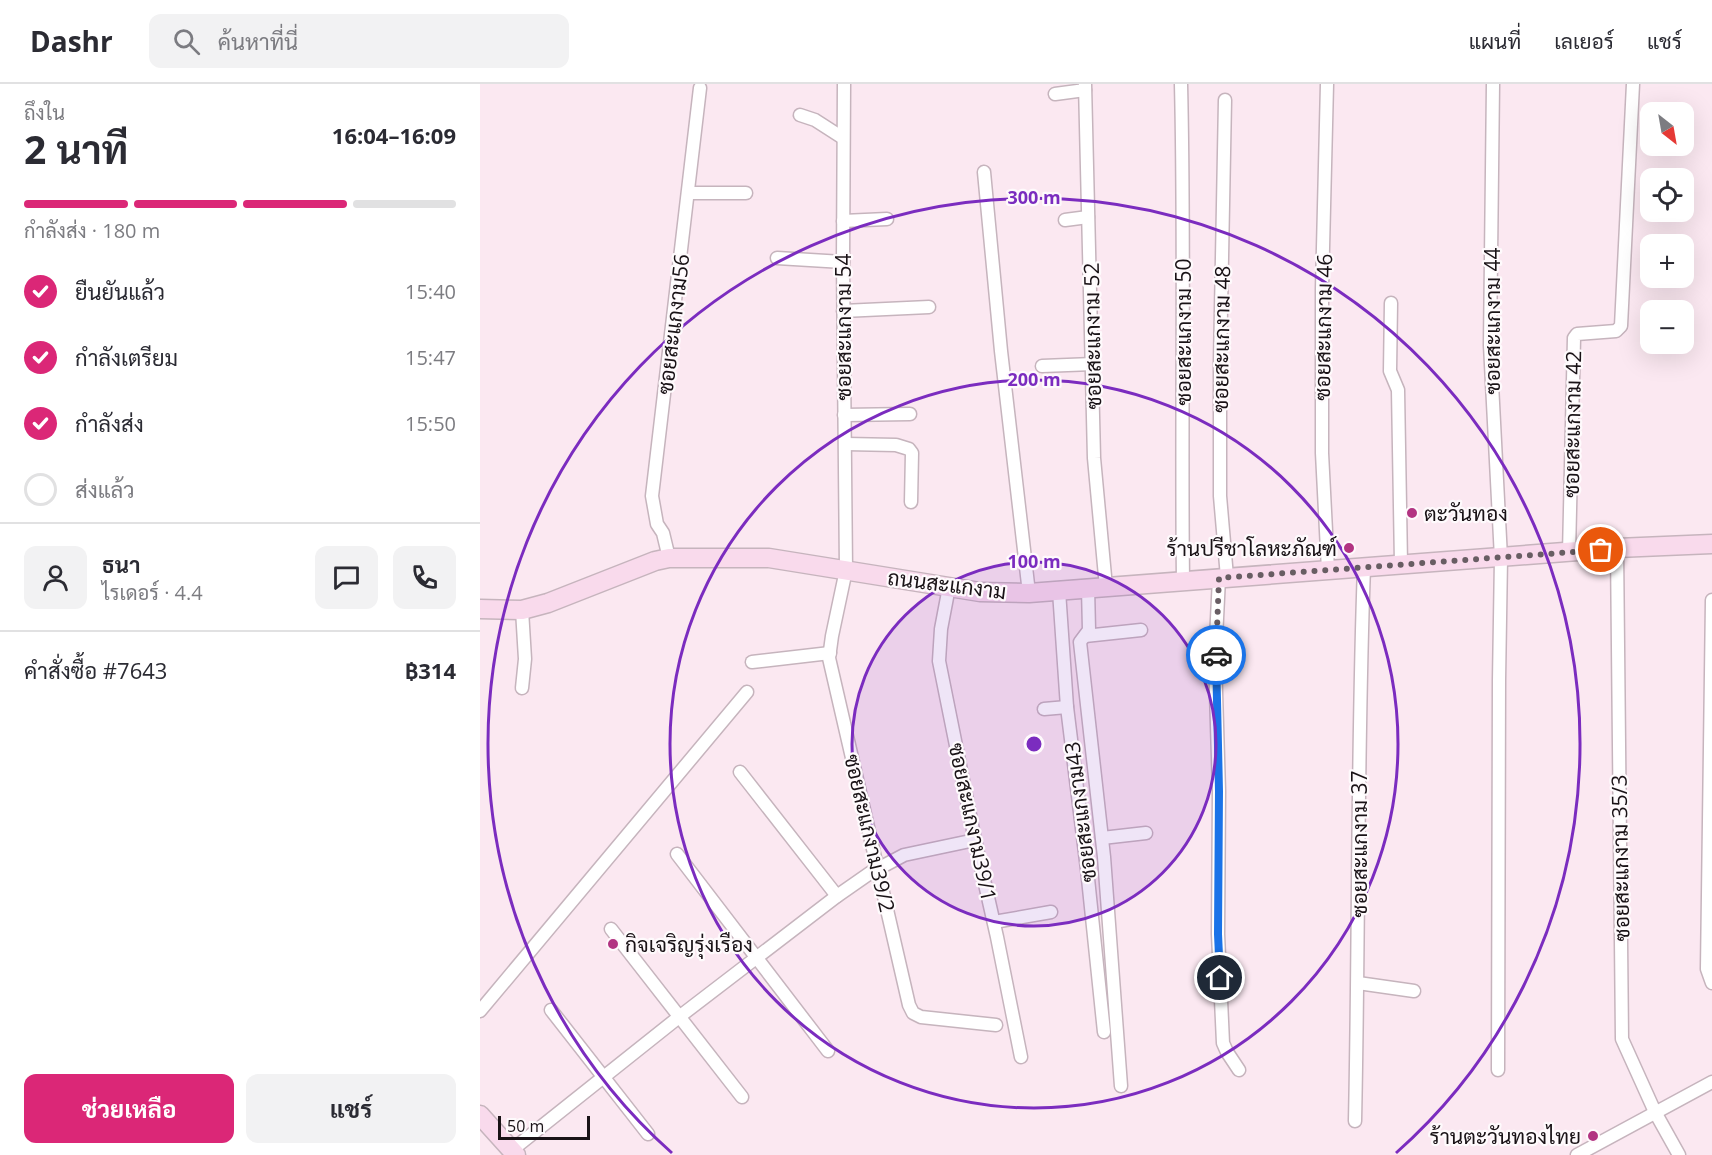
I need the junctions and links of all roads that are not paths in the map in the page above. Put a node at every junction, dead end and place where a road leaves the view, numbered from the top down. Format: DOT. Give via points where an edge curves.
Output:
graph roads {
  1 [pos="844,84"];
  2 [pos="1181,84"];
  3 [pos="1327,84"];
  4 [pos="1493,84"];
  5 [pos="1633,84"];
  6 [pos="1085,87"];
  7 [pos="700,88"];
  8 [pos="1055,94"];
  9 [pos="1225,100"];
  10 [pos="800,115"];
  11 [pos="843,138"];
  12 [pos="984,172"];
  13 [pos="689,193"];
  14 [pos="746,193"];
  15 [pos="1088,217"];
  16 [pos="887,219"];
  17 [pos="1065,220"];
  18 [pos="843,221"];
  19 [pos="777,258"];
  20 [pos="843,262"];
  21 [pos="1391,303"];
  22 [pos="929,307"];
  23 [pos="843,311"];
  24 [pos="1093,364"];
  25 [pos="1042,366"];
  26 [pos="910,414"];
  27 [pos="844,415"];
  28 [pos="846,444"];
  29 [pos="911,502"];
  30 [pos="1712,544"];
  31 [pos="1617,548"];
  32 [pos="1569,553"];
  33 [pos="669,558"];
  34 [pos="1501,558"];
  35 [pos="1401,564"];
  36 [pos="1364,567"];
  37 [pos="846,570"];
  38 [pos="1328,570"];
  39 [pos="1223,578"];
  40 [pos="1183,581"];
  41 [pos="950,587"];
  42 [pos="1097,588"];
  43 [pos="1059,591"];
  44 [pos="1029,593"];
  45 [pos="1712,600"];
  46 [pos="480,609"];
  47 [pos="522,610"];
  48 [pos="1141,630"];
  49 [pos="1085,636"];
  50 [pos="830,653"];
  51 [pos="752,662"];
  52 [pos="522,688"];
  53 [pos="747,692"];
  54 [pos="1067,707"];
  55 [pos="1044,709"];
  56 [pos="740,772"];
  57 [pos="1146,833"];
  58 [pos="1102,838"];
  59 [pos="975,840"];
  60 [pos="677,854"];
  61 [pos="878,869"];
  62 [pos="837,896"];
  63 [pos="1051,912"];
  64 [pos="994,922"];
  65 [pos="611,929"];
  66 [pos="757,959"];
  67 [pos="1358,982"];
  68 [pos="1712,983"];
  69 [pos="1414,991"];
  70 [pos="551,1010"];
  71 [pos="480,1011"];
  72 [pos="680,1017"];
  73 [pos="996,1026"];
  74 [pos="1104,1032"];
  75 [pos="828,1051"];
  76 [pos="1021,1057"];
  77 [pos="1239,1070"];
  78 [pos="1498,1070"];
  79 [pos="604,1078"];
  80 [pos="1712,1082"];
  81 [pos="1121,1086"];
  82 [pos="742,1097"];
  83 [pos="1655,1112"];
  84 [pos="480,1114"];
  85 [pos="1355,1122"];
  86 [pos="648,1134"];
  87 [pos="514,1153"];
  88 [pos="1577,1155"];
  89 [pos="1679,1155"];
  1 -- 11 [label="street, ซอยสะแกงาม 54"];
  2 -- 40 [label="street, ซอยสะแกงาม 50"];
  3 -- 38 [label="street, ซอยสะแกงาม 46" via="1322,453"];
  4 -- 34 [label="street, ซอยสะแกงาม 44" via="1490,345"];
  5 -- 32 [label="street, ซอยสะแกงาม 42" via="1621,326 1616,332 1577,334 1574,338"];
  6 -- 8 [label="street"];
  6 -- 15 [label="street, ซอยสะแกงาม 52"];
  7 -- 13 [label="street, ซอยสะแกงาม56"];
  9 -- 39 [label="street, ซอยสะแกงาม 48" via="1220,362"];
  10 -- 11 [label="street"];
  11 -- 18 [label="street, ซอยสะแกงาม 54"];
  12 -- 44 [label="street"];
  13 -- 14 [label="street"];
  13 -- 33 [label="street, ซอยสะแกงาม56" via="652,496"];
  15 -- 17 [label="street"];
  15 -- 24 [label="street, ซอยสะแกงาม 52"];
  16 -- 18 [label="street"];
  18 -- 20 [label="street, ซอยสะแกงาม 54"];
  19 -- 20 [label="street"];
  20 -- 23 [label="street, ซอยสะแกงาม 54"];
  21 -- 35 [label="street" via="1390,371 1398,390"];
  22 -- 23 [label="street"];
  23 -- 27 [label="street, ซอยสะแกงาม 54"];
  24 -- 25 [label="street"];
  24 -- 42 [label="street, ซอยสะแกงาม 52"];
  26 -- 27 [label="street"];
  27 -- 28 [label="street, ซอยสะแกงาม 54"];
  28 -- 29 [label="street" via="909,448"];
  28 -- 37 [label="street, ซอยสะแกงาม 54"];
  30 -- 31 [label="street, ถนนสะแกงาม"];
  31 -- 32 [label="street, ถนนสะแกงาม"];
  31 -- 83 [label="street, ซอยสะแกงาม 35/3" via="1622,1032"];
  32 -- 34 [label="street, ถนนสะแกงาม"];
  33 -- 37 [label="street, ถนนสะแกงาม" via="769,558"];
  33 -- 47 [label="street, ถนนสะแกงาม"];
  34 -- 35 [label="street, ถนนสะแกงาม"];
  34 -- 78 [label="street, ซอยสะแกงาม 44"];
  35 -- 36 [label="street, ถนนสะแกงาม"];
  36 -- 38 [label="street, ถนนสะแกงาม"];
  36 -- 67 [label="street, ซอยสะแกงาม 37"];
  37 -- 41 [label="street, ถนนสะแกงาม"];
  37 -- 50 [label="street, ซอยสะแกงาม39/2"];
  38 -- 39 [label="street, ถนนสะแกงาม"];
  39 -- 40 [label="street, ถนนสะแกงาม"];
  39 -- 77 [label="street, ซอยสะแกงาม 48" via="1215,659 1218,934 1223,1043"];
  40 -- 42 [label="street, ถนนสะแกงาม"];
  41 -- 44 [label="street, ถนนสะแกงาม"];
  41 -- 59 [label="street, ซอยสะแกงาม39/1" via="939,661"];
  42 -- 43 [label="street, ถนนสะแกงาม"];
  42 -- 49 [label="street, ซอยสะแกงาม 52"];
  43 -- 44 [label="street, ถนนสะแกงาม"];
  43 -- 54 [label="street, ซอยสะแกงาม43"];
  45 -- 68 [label="street" via="1707,969"];
  46 -- 47 [label="street, ถนนสะแกงาม"];
  47 -- 52 [label="street"];
  48 -- 49 [label="street"];
  49 -- 58 [label="street, ซอยสะแกงาม 52" via="1080,642"];
  50 -- 51 [label="street"];
  50 -- 61 [label="street, ซอยสะแกงาม39/2"];
  53 -- 71 [label="street"];
  54 -- 55 [label="street"];
  54 -- 74 [label="street, ซอยสะแกงาม43"];
  56 -- 62 [label="street"];
  57 -- 58 [label="street"];
  58 -- 81 [label="street, ซอยสะแกงาม 52"];
  59 -- 61 [label="street" via="904,855"];
  59 -- 64 [label="street, ซอยสะแกงาม39/1"];
  60 -- 66 [label="street"];
  61 -- 62 [label="street"];
  61 -- 73 [label="street, ซอยสะแกงาม39/2" via="913,1013"];
  62 -- 66 [label="street"];
  63 -- 64 [label="street"];
  64 -- 76 [label="street, ซอยสะแกงาม39/1"];
  65 -- 72 [label="street"];
  66 -- 72 [label="street"];
  66 -- 75 [label="street"];
  67 -- 69 [label="street"];
  67 -- 85 [label="street, ซอยสะแกงาม 37"];
  70 -- 79 [label="street"];
  72 -- 79 [label="street"];
  72 -- 82 [label="street"];
  79 -- 86 [label="street"];
  79 -- 87 [label="street" via="537,1129"];
  80 -- 83 [label="street"];
  83 -- 88 [label="street"];
  83 -- 89 [label="street, ซอยสะแกงาม 35/3"];
  84 -- 87 [label="street"];
}
